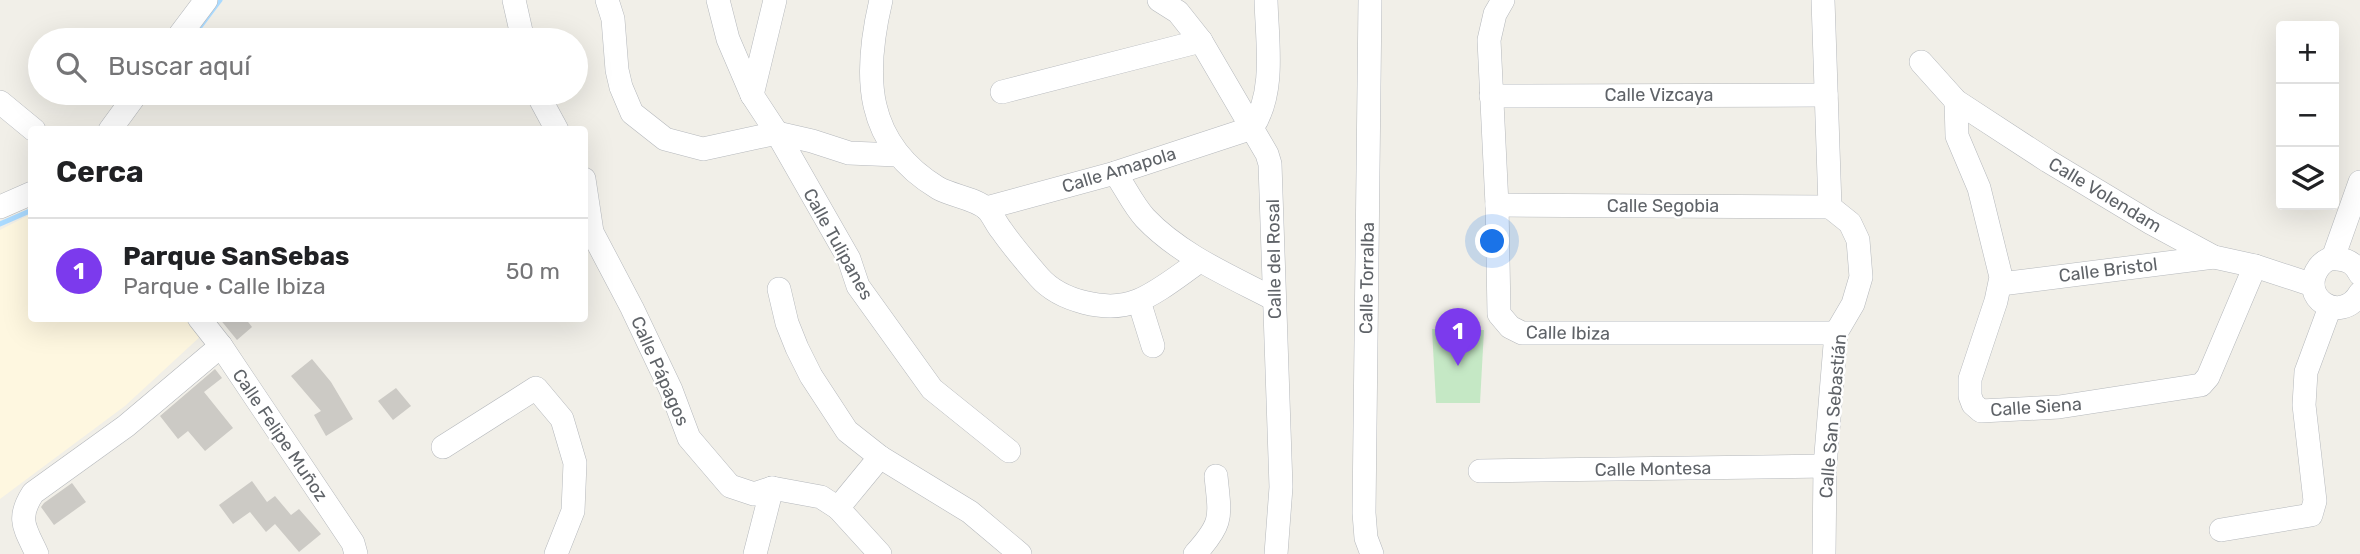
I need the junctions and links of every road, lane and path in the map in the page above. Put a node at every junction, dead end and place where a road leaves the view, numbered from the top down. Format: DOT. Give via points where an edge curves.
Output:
graph roads {
  1 [pos="206,0"];
  2 [pos="514,0"];
  3 [pos="607,0"];
  4 [pos="718,0"];
  5 [pos="775,0"];
  6 [pos="881,0"];
  7 [pos="1159,0"];
  8 [pos="1266,0"];
  9 [pos="1370,0"];
  10 [pos="1503,0"];
  11 [pos="1823,0"];
  12 [pos="185,28"];
  13 [pos="520,28"];
  14 [pos="1201,41"];
  15 [pos="1922,62"];
  16 [pos="1002,92"];
  17 [pos="752,95"];
  18 [pos="1826,95"];
  19 [pos="1491,96"];
  20 [pos="1956,101"];
  21 [pos="0,102"];
  22 [pos="128,105"];
  23 [pos="543,105"];
  24 [pos="29,126"];
  25 [pos="113,126"];
  26 [pos="555,126"];
  27 [pos="1252,128"];
  28 [pos="777,133"];
  29 [pos="897,155"];
  30 [pos="1115,173"];
  31 [pos="2360,181"];
  32 [pos="28,195"];
  33 [pos="1497,205"];
  34 [pos="588,206"];
  35 [pos="1830,207"];
  36 [pos="0,208"];
  37 [pos="986,208"];
  38 [pos="2354,215"];
  39 [pos="2214,257"];
  40 [pos="2333,258"];
  41 [pos="1200,261"];
  42 [pos="2359,264"];
  43 [pos="2255,266"];
  44 [pos="2001,284"];
  45 [pos="2313,285"];
  46 [pos="779,289"];
  47 [pos="2360,293"];
  48 [pos="1274,299"];
  49 [pos="1139,301"];
  50 [pos="2330,307"];
  51 [pos="202,322"];
  52 [pos="1836,333"];
  53 [pos="220,346"];
  54 [pos="1153,346"];
  55 [pos="443,447"];
  56 [pos="1009,451"];
  57 [pos="880,457"];
  58 [pos="1825,466"];
  59 [pos="1480,471"];
  60 [pos="1216,476"];
  61 [pos="772,488"];
  62 [pos="838,508"];
  63 [pos="2221,530"];
  64 [pos="37,554"];
  65 [pos="356,554"];
  66 [pos="556,554"];
  67 [pos="755,554"];
  68 [pos="880,554"];
  69 [pos="1020,554"];
  70 [pos="1195,554"];
  71 [pos="1276,554"];
  72 [pos="1372,554"];
  73 [pos="1824,554"];
  1 -- 12 [label="street"];
  2 -- 13 [label="street"];
  3 -- 28 [label="street" via="621,87 632,113 665,139 703,149"];
  4 -- 17 [label="street, Calle Tulipanes"];
  5 -- 17 [label="street"];
  6 -- 29 [label="street" via="871,74 875,108"];
  7 -- 14 [label="street, Calle del Rosal" via="1178,12"];
  8 -- 27 [label="street" via="1266,94"];
  9 -- 72 [label="street, Calle Torralba" via="1364,513"];
  10 -- 19 [label="street, Calle Ibiza" via="1489,40"];
  11 -- 18 [label="street"];
  14 -- 16 [label="street"];
  14 -- 27 [label="street, Calle del Rosal"];
  15 -- 20 [label="street, Calle Volendam"];
  17 -- 28 [label="street, Calle Tulipanes"];
  18 -- 19 [label="street, Calle Vizcaya"];
  18 -- 35 [label="street"];
  19 -- 33 [label="street, Calle Ibiza"];
  20 -- 39 [label="street, Calle Volendam" via="2151,223"];
  20 -- 44 [label="street, Calle Siena" via="1957,136 1979,188"];
  21 -- 24 [label="street"];
  22 -- 25 [label="street"];
  23 -- 26 [label="street"];
  27 -- 30 [label="street, Calle Amapola"];
  27 -- 48 [label="street, Calle del Rosal" via="1267,154 1272,175"];
  28 -- 29 [label="street" via="849,153"];
  28 -- 56 [label="street, Calle Tulipanes" via="849,259 858,286 932,389"];
  29 -- 37 [label="street" via="938,188"];
  30 -- 37 [label="street, Calle Amapola"];
  30 -- 41 [label="street" via="1145,218"];
  31 -- 38 [label="street"];
  32 -- 36 [label="street"];
  33 -- 35 [label="street, Calle Segobia"];
  33 -- 52 [label="street, Calle Ibiza" via="1499,314 1516,331"];
  34 -- 61 [label="street, Calle Pápagos" via="592,232 671,390 689,438 730,486 754,494"];
  35 -- 52 [label="street, Calle San Sebastián" via="1850,223 1861,258 1853,304"];
  37 -- 49 [label="street" via="1042,280 1074,300 1108,307"];
  38 -- 40 [label="street"];
  39 -- 43 [label="street, Calle Volendam"];
  39 -- 44 [label="street, Calle Bristol"];
  40 -- 42 [label="street"];
  40 -- 45 [label="street" via="2324,261"];
  41 -- 48 [label="street"];
  41 -- 49 [label="street"];
  43 -- 44 [label="street, Calle Siena" via="2201,385 2059,407 1981,411 1970,396 1970,379"];
  43 -- 45 [label="street, Calle Volendam"];
  45 -- 50 [label="street" via="2315,295"];
  46 -- 57 [label="street" via="787,323 811,376 847,431"];
  47 -- 50 [label="street" via="2349,306"];
  48 -- 71 [label="street, Calle del Rosal" via="1281,487"];
  49 -- 54 [label="street"];
  50 -- 63 [label="street" via="2306,372 2304,405 2315,501 2311,515"];
  51 -- 53 [label="street, Calle Felipe Muñoz"];
  52 -- 58 [label="street, Calle San Sebastián"];
  53 -- 64 [label="street" via="127,426 33,493 22,522"];
  53 -- 65 [label="street, Calle Felipe Muñoz" via="353,543"];
  55 -- 66 [label="street" via="536,388 562,419 575,463 573,510"];
  57 -- 62 [label="street"];
  57 -- 69 [label="street" via="970,512"];
  58 -- 59 [label="street, Calle Montesa"];
  58 -- 73 [label="street, Calle San Sebastián"];
  60 -- 70 [label="street" via="1220,516 1212,536"];
  61 -- 62 [label="street, Calle Pápagos" via="821,498"];
  61 -- 67 [label="street"];
  62 -- 68 [label="street, Calle Pápagos"];
}
